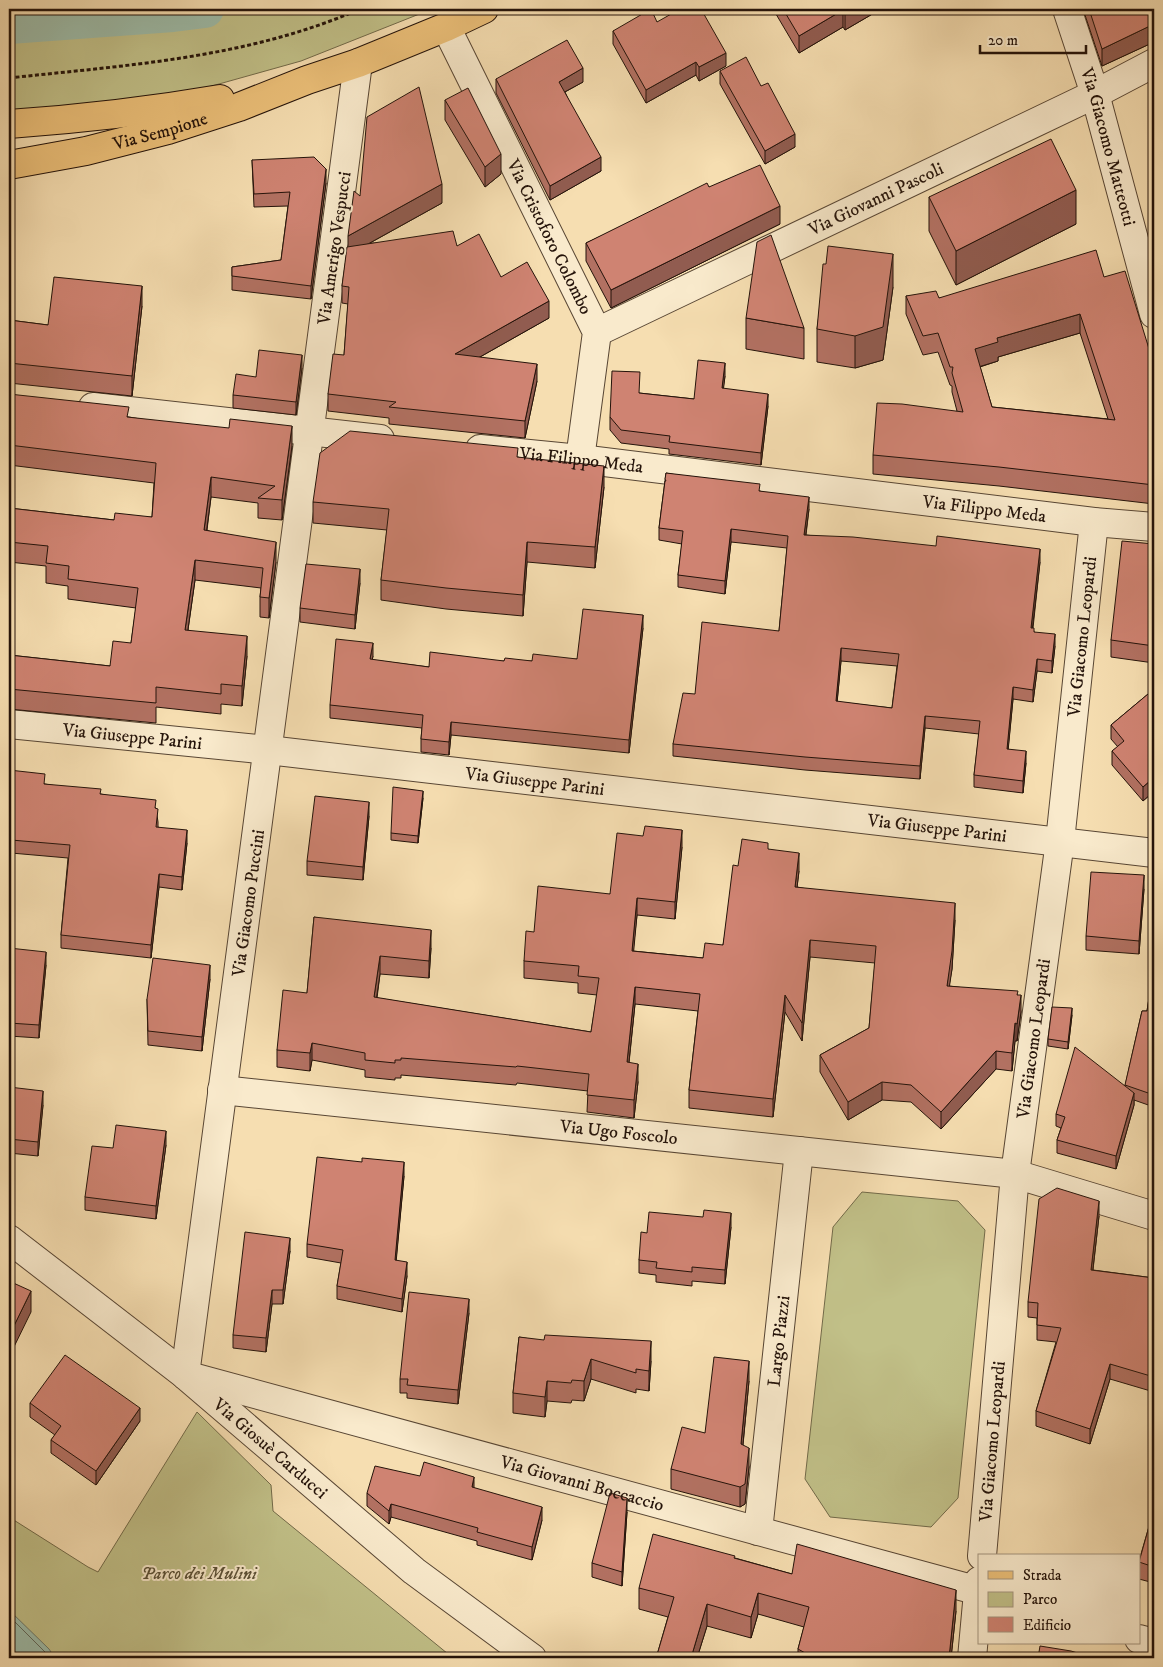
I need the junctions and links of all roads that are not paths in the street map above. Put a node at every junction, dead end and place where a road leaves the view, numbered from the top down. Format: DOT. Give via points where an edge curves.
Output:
graph roads {
  1 [pos="484,9"];
  2 [pos="1067,9"];
  3 [pos="446,27"];
  4 [pos="358,63"];
  5 [pos="1154,64"];
  6 [pos="307,80"];
  7 [pos="1095,94"];
  8 [pos="9,124"];
  9 [pos="9,165"];
  10 [pos="1154,314"];
  11 [pos="597,332"];
  12 [pos="67,405"];
  13 [pos="309,432"];
  14 [pos="406,442"];
  15 [pos="454,446"];
  16 [pos="580,459"];
  17 [pos="1094,522"];
  18 [pos="1154,527"];
  19 [pos="9,724"];
  20 [pos="268,750"];
  21 [pos="1060,841"];
  22 [pos="1154,853"];
  23 [pos="222,1090"];
  24 [pos="799,1151"];
  25 [pos="1015,1174"];
  26 [pos="1154,1216"];
  27 [pos="9,1239"];
  28 [pos="185,1375"];
  29 [pos="758,1531"];
  30 [pos="982,1554"];
  31 [pos="978,1588"];
  32 [pos="978,1598"];
  33 [pos="1140,1639"];
  34 [pos="1154,1643"];
  35 [pos="532,1658"];
  36 [pos="972,1658"];
  1 -- 3 [label="main road, Via Sempione"];
  2 -- 7 [label="street, Via Giacomo Matteotti"];
  3 -- 4 [label="main road, Via Sempione"];
  3 -- 11 [label="street, Via Cristoforo Colombo"];
  4 -- 6 [label="main road, Via Sempione"];
  4 -- 13 [label="street, Via Amerigo Vespucci"];
  5 -- 7 [label="street, Via Giovanni Pascoli"];
  6 -- 8 [label="main road, Via Sempione" via="159,109"];
  6 -- 9 [label="main road, Via Sempione" via="168,130 86,151"];
  7 -- 10 [label="street, Via Giacomo Matteotti"];
  7 -- 11 [label="street, Via Giovanni Pascoli"];
  11 -- 16 [label="street, Via Cristoforo Colombo"];
  12 -- 13 [label="street"];
  13 -- 14 [label="street"];
  13 -- 20 [label="street, Via Giacomo Puccini"];
  15 -- 16 [label="street, Via Filippo Meda"];
  16 -- 17 [label="street, Via Filippo Meda"];
  17 -- 18 [label="street, Via Filippo Meda"];
  17 -- 21 [label="street, Via Giacomo Leopardi"];
  19 -- 20 [label="street, Via Giuseppe Parini"];
  20 -- 21 [label="street, Via Giuseppe Parini"];
  20 -- 23 [label="street, Via Giacomo Puccini"];
  21 -- 22 [label="street, Via Giuseppe Parini"];
  21 -- 25 [label="street, Via Giacomo Leopardi"];
  23 -- 24 [label="street, Via Ugo Foscolo"];
  23 -- 28 [label="street, Via Giacomo Puccini"];
  24 -- 25 [label="street, Via Ugo Foscolo"];
  24 -- 29 [label="street, Largo Piazzi"];
  25 -- 26 [label="street, Via Ugo Foscolo"];
  25 -- 30 [label="street, Via Giacomo Leopardi"];
  27 -- 28 [label="street, Via Giosuè Carducci"];
  28 -- 29 [label="street, Via Giovanni Boccaccio"];
  28 -- 35 [label="street, Via Giosuè Carducci" via="414,1571"];
  29 -- 31 [label="street, Via Giovanni Boccaccio"];
  32 -- 36 [label="street"];
  33 -- 34 [label="street"];
}
